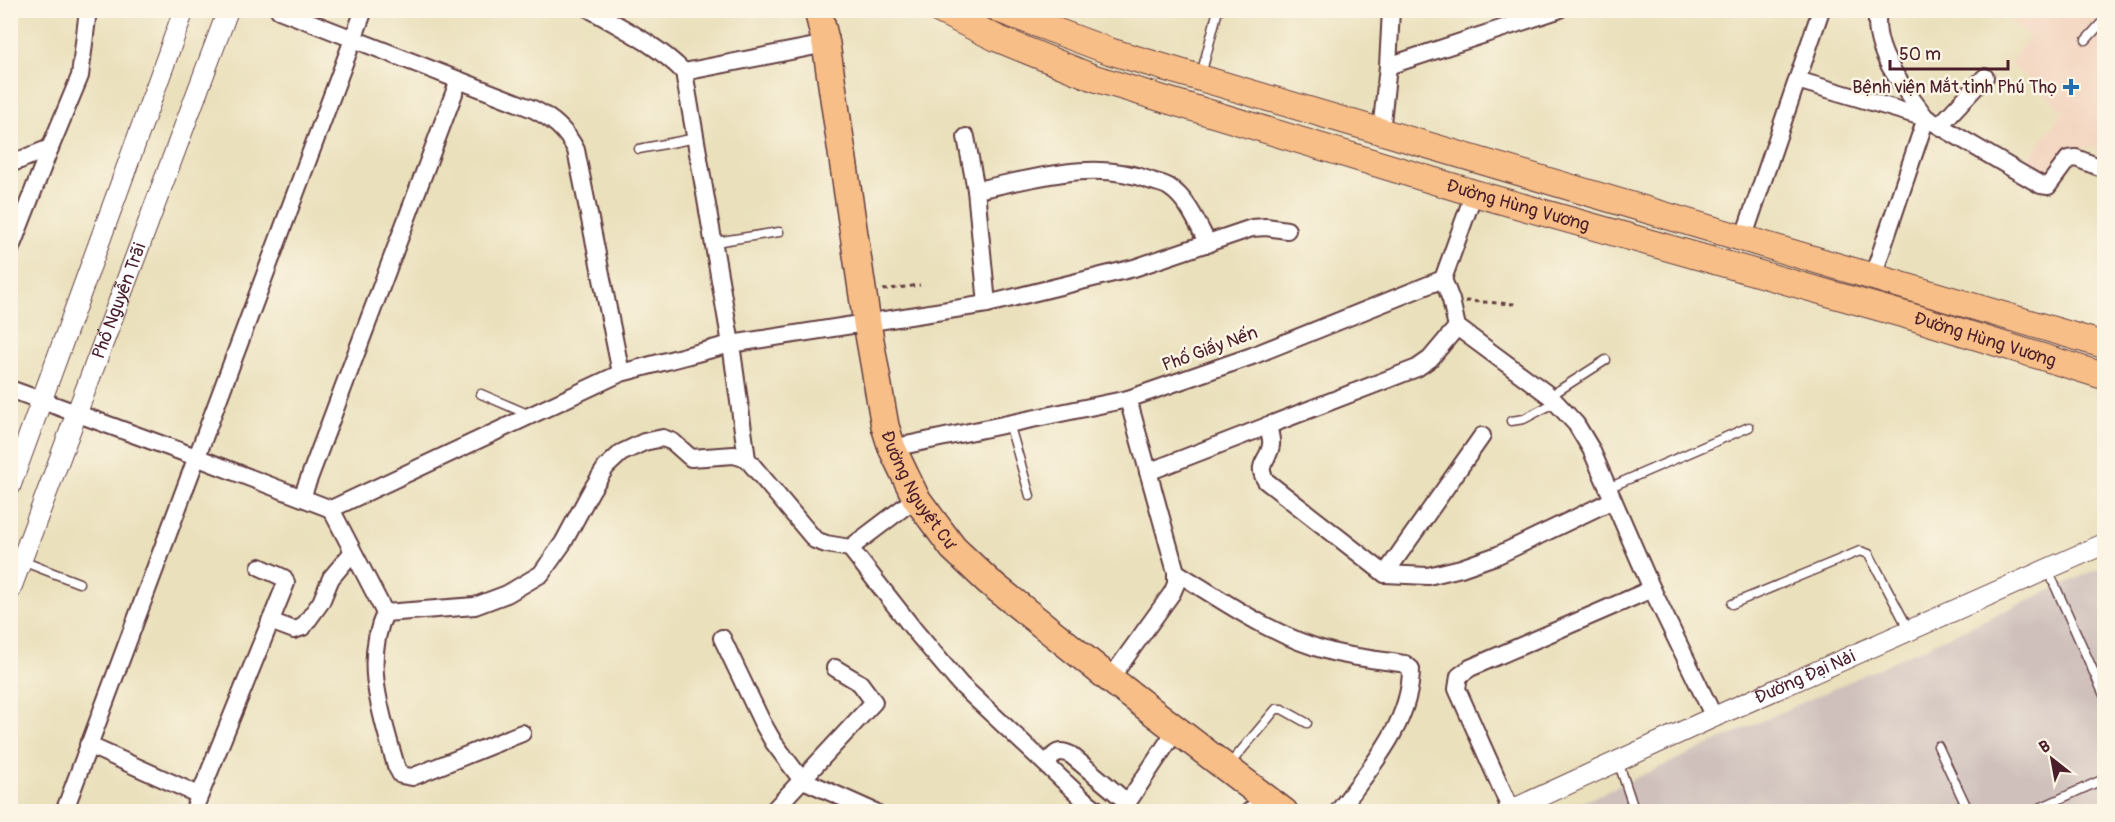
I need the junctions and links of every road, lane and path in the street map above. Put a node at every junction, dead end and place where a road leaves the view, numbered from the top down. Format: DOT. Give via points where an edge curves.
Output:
graph roads {
  1 [pos="87,10"];
  2 [pos="184,10"];
  3 [pos="228,10"];
  4 [pos="279,10"];
  5 [pos="364,10"];
  6 [pos="591,10"];
  7 [pos="818,10"];
  8 [pos="939,10"];
  9 [pos="1000,10"];
  10 [pos="1218,10"];
  11 [pos="1390,10"];
  12 [pos="1558,10"];
  13 [pos="1821,10"];
  14 [pos="1878,10"];
  15 [pos="2104,20"];
  16 [pos="353,40"];
  17 [pos="2086,40"];
  18 [pos="826,44"];
  19 [pos="1388,66"];
  20 [pos="684,72"];
  21 [pos="1986,77"];
  22 [pos="1200,78"];
  23 [pos="459,80"];
  24 [pos="1797,80"];
  25 [pos="1933,122"];
  26 [pos="1381,132"];
  27 [pos="966,137"];
  28 [pos="697,138"];
  29 [pos="50,148"];
  30 [pos="639,149"];
  31 [pos="12,160"];
  32 [pos="2104,169"];
  33 [pos="1508,170"];
  34 [pos="976,190"];
  35 [pos="1474,193"];
  36 [pos="1499,199"];
  37 [pos="1287,230"];
  38 [pos="779,232"];
  39 [pos="1743,239"];
  40 [pos="715,242"];
  41 [pos="1208,244"];
  42 [pos="10,250"];
  43 [pos="1873,276"];
  44 [pos="1443,279"];
  45 [pos="920,285"];
  46 [pos="863,293"];
  47 [pos="1451,300"];
  48 [pos="987,304"];
  49 [pos="1515,304"];
  50 [pos="867,323"];
  51 [pos="1457,327"];
  52 [pos="731,344"];
  53 [pos="2104,345"];
  54 [pos="1606,360"];
  55 [pos="621,373"];
  56 [pos="2104,376"];
  57 [pos="10,389"];
  58 [pos="481,394"];
  59 [pos="1128,399"];
  60 [pos="1553,399"];
  61 [pos="43,401"];
  62 [pos="76,412"];
  63 [pos="530,415"];
  64 [pos="1511,421"];
  65 [pos="1009,423"];
  66 [pos="1268,425"];
  67 [pos="1749,426"];
  68 [pos="1482,436"];
  69 [pos="892,448"];
  70 [pos="196,457"];
  71 [pos="747,459"];
  72 [pos="1148,472"];
  73 [pos="10,487"];
  74 [pos="1611,494"];
  75 [pos="1030,496"];
  76 [pos="302,497"];
  77 [pos="916,498"];
  78 [pos="331,509"];
  79 [pos="2104,544"];
  80 [pos="850,548"];
  81 [pos="352,553"];
  82 [pos="21,561"];
  83 [pos="260,567"];
  84 [pos="2048,569"];
  85 [pos="1176,572"];
  86 [pos="1385,574"];
  87 [pos="80,583"];
  88 [pos="1652,589"];
  89 [pos="10,591"];
  90 [pos="1732,604"];
  91 [pos="385,613"];
  92 [pos="270,621"];
  93 [pos="1910,630"];
  94 [pos="722,638"];
  95 [pos="835,668"];
  96 [pos="1110,679"];
  97 [pos="2104,695"];
  98 [pos="1714,717"];
  99 [pos="1307,723"];
  100 [pos="1176,730"];
  101 [pos="522,732"];
  102 [pos="88,745"];
  103 [pos="1938,746"];
  104 [pos="1618,760"];
  105 [pos="1046,764"];
  106 [pos="1226,768"];
  107 [pos="2104,778"];
  108 [pos="801,779"];
  109 [pos="196,803"];
  110 [pos="1125,807"];
  111 [pos="1266,807"];
  112 [pos="1509,811"];
  113 [pos="64,812"];
  114 [pos="772,812"];
  115 [pos="875,812"];
  116 [pos="1100,812"];
  117 [pos="1338,812"];
  118 [pos="1635,812"];
  119 [pos="1969,812"];
  120 [pos="2031,812"];
  1 -- 29 [label="street" via="80,76"];
  2 -- 61 [label="street, Phố Nguyễn Trãi"];
  3 -- 62 [label="street, Phố Nguyễn Trãi"];
  4 -- 16 [label="street"];
  5 -- 16 [label="street"];
  6 -- 20 [label="street" via="652,44"];
  7 -- 18 [label="highway, Đường Nguyệt Cư"];
  8 -- 35 [label="main road, Đường Hùng Vương" via="1094,78"];
  9 -- 22 [label="main road, Đường Hùng Vương" via="1109,51"];
  10 -- 22 [label="lane"];
  11 -- 19 [label="street"];
  12 -- 19 [label="street"];
  13 -- 24 [label="street"];
  14 -- 25 [label="street" via="1876,24 1886,63"];
  15 -- 17 [label="lane"];
  16 -- 23 [label="street"];
  16 -- 70 [label="street"];
  18 -- 20 [label="street"];
  18 -- 46 [label="highway, Đường Nguyệt Cư"];
  19 -- 26 [label="street"];
  20 -- 28 [label="street"];
  21 -- 25 [label="street"];
  22 -- 26 [label="main road, Đường Hùng Vương"];
  23 -- 55 [label="street" via="533,109 570,136"];
  23 -- 76 [label="street"];
  24 -- 25 [label="street"];
  24 -- 39 [label="street"];
  25 -- 32 [label="street" via="2041,185 2048,186 2068,159 2076,158"];
  25 -- 43 [label="street"];
  26 -- 33 [label="main road, Đường Hùng Vương"];
  27 -- 34 [label="street"];
  28 -- 30 [label="lane"];
  28 -- 40 [label="street"];
  29 -- 31 [label="street"];
  29 -- 42 [label="street"];
  33 -- 36 [label="main road"];
  33 -- 39 [label="main road, Đường Hùng Vương"];
  34 -- 41 [label="street" via="1072,171 1110,170 1141,176 1170,188 1188,206"];
  34 -- 48 [label="street"];
  35 -- 36 [label="main road, Đường Hùng Vương"];
  35 -- 44 [label="street"];
  36 -- 56 [label="main road, Đường Hùng Vương"];
  37 -- 41 [label="street" via="1252,228"];
  38 -- 40 [label="lane"];
  39 -- 43 [label="main road, Đường Hùng Vương"];
  40 -- 52 [label="street"];
  41 -- 48 [label="street" via="1134,268"];
  43 -- 53 [label="main road, Đường Hùng Vương"];
  44 -- 47 [label="street"];
  44 -- 59 [label="street, Phố Giấy Nến" via="1252,356"];
  45 -- 46 [label="path"];
  46 -- 50 [label="highway, Đường Nguyệt Cư"];
  47 -- 49 [label="path"];
  47 -- 51 [label="street"];
  48 -- 50 [label="street"];
  50 -- 52 [label="street"];
  50 -- 69 [label="highway, Đường Nguyệt Cư"];
  51 -- 60 [label="street"];
  51 -- 66 [label="street" via="1430,359 1417,368"];
  52 -- 55 [label="street"];
  52 -- 71 [label="street"];
  54 -- 60 [label="lane"];
  55 -- 63 [label="street"];
  57 -- 61 [label="street"];
  58 -- 63 [label="lane"];
  59 -- 65 [label="street, Phố Giấy Nến"];
  59 -- 72 [label="street"];
  60 -- 64 [label="lane" via="1524,419"];
  60 -- 74 [label="street" via="1592,449"];
  61 -- 62 [label="street"];
  61 -- 73 [label="street, Phố Nguyễn Trãi"];
  62 -- 70 [label="street"];
  62 -- 82 [label="street, Phố Nguyễn Trãi"];
  63 -- 78 [label="street"];
  65 -- 69 [label="street, Phố Giấy Nến"];
  65 -- 75 [label="lane"];
  66 -- 72 [label="street"];
  66 -- 86 [label="street" via="1271,445 1261,473 1266,481"];
  67 -- 74 [label="lane"];
  68 -- 86 [label="street"];
  69 -- 77 [label="highway, Đường Nguyệt Cư"];
  70 -- 76 [label="street"];
  70 -- 102 [label="street"];
  71 -- 80 [label="street" via="815,540"];
  71 -- 91 [label="street" via="734,455 691,458 663,438 644,441 621,453 606,467 541,574 507,594 475,606"];
  72 -- 85 [label="street"];
  74 -- 86 [label="street" via="1498,555 1428,576"];
  74 -- 88 [label="street"];
  76 -- 78 [label="street"];
  77 -- 80 [label="street"];
  77 -- 96 [label="highway, Đường Nguyệt Cư" via="953,548 988,581"];
  78 -- 81 [label="street"];
  79 -- 84 [label="street, Đường Đại Nải"];
  80 -- 105 [label="street" via="960,684"];
  81 -- 91 [label="street"];
  81 -- 92 [label="street" via="331,578 321,602 303,627 294,630"];
  82 -- 87 [label="lane"];
  82 -- 89 [label="street, Phố Nguyễn Trãi"];
  83 -- 92 [label="street" via="286,581"];
  84 -- 93 [label="street, Đường Đại Nải"];
  84 -- 97 [label="lane"];
  85 -- 96 [label="street" via="1172,593"];
  85 -- 117 [label="street" via="1267,627 1298,640 1332,652 1405,664 1411,669 1402,716 1391,738"];
  88 -- 98 [label="street"];
  88 -- 112 [label="street" via="1459,676 1457,689"];
  90 -- 93 [label="lane" via="1860,551 1869,554"];
  91 -- 101 [label="street" via="373,660 376,693 401,775 412,777"];
  92 -- 109 [label="street"];
  93 -- 98 [label="street, Đường Đại Nải"];
  94 -- 108 [label="street" via="762,722"];
  95 -- 108 [label="street" via="860,683 874,702"];
  96 -- 100 [label="highway, Đường Nguyệt Cư"];
  98 -- 104 [label="street, Đường Đại Nải"];
  99 -- 106 [label="lane" via="1276,709"];
  100 -- 106 [label="highway, Đường Nguyệt Cư"];
  100 -- 110 [label="street"];
  102 -- 109 [label="street"];
  102 -- 113 [label="street"];
  103 -- 119 [label="lane"];
  104 -- 112 [label="street, Đường Đại Nải"];
  104 -- 118 [label="lane"];
  105 -- 110 [label="street" via="1057,752 1071,755"];
  105 -- 116 [label="street"];
  106 -- 111 [label="highway, Đường Nguyệt Cư"];
  107 -- 120 [label="lane"];
  108 -- 114 [label="street"];
  108 -- 115 [label="street"];
}
